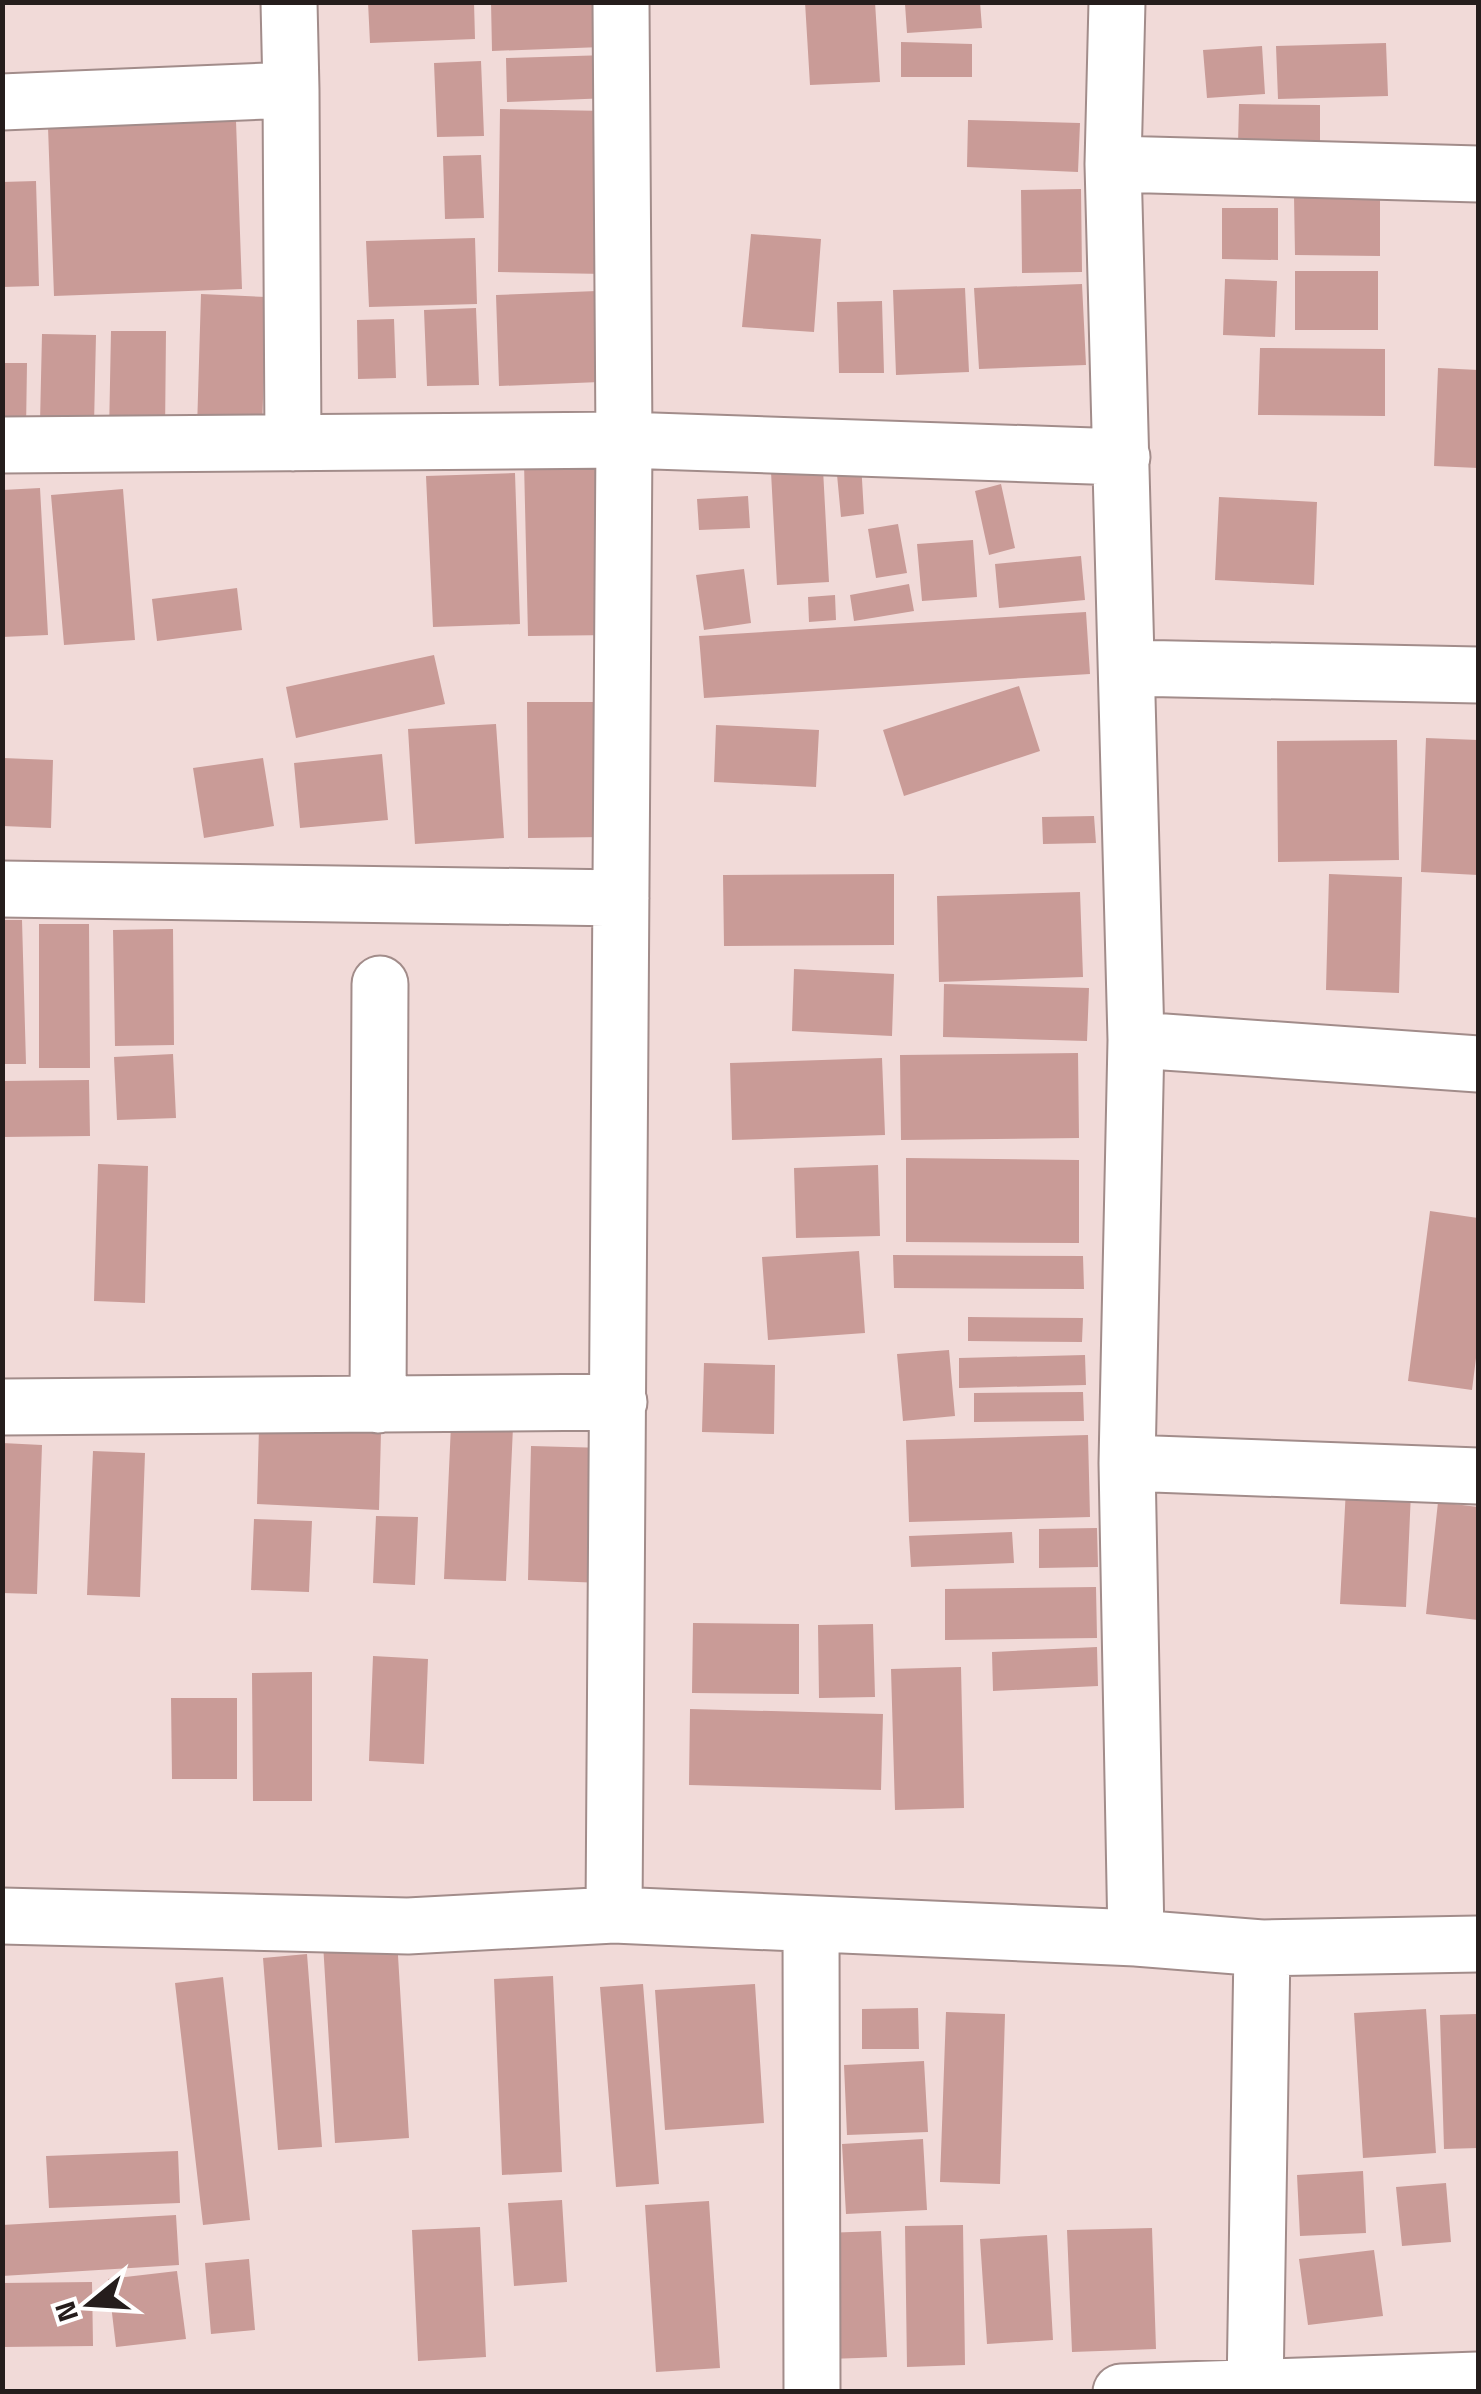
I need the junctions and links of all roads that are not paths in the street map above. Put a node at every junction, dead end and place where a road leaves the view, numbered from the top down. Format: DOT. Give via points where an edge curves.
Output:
graph roads {
  1 [pos="289,2"];
  2 [pos="621,2"];
  3 [pos="1116,2"];
  4 [pos="291,90"];
  5 [pos="2,102"];
  6 [pos="1113,164"];
  7 [pos="1478,174"];
  8 [pos="624,440"];
  9 [pos="292,443"];
  10 [pos="2,445"];
  11 [pos="1122,457"];
  12 [pos="1127,668"];
  13 [pos="1478,675"];
  14 [pos="2,889"];
  15 [pos="621,898"];
  16 [pos="380,984"];
  17 [pos="1136,1040"];
  18 [pos="1478,1064"];
  19 [pos="619,1402"];
  20 [pos="378,1404"];
  21 [pos="2,1407"];
  22 [pos="1127,1463"];
  23 [pos="1478,1476"];
  24 [pos="614,1915"];
  25 [pos="2,1916"];
  26 [pos="810,1924"];
  27 [pos="1136,1938"];
  28 [pos="1478,1944"];
  29 [pos="1262,1948"];
  30 [pos="1478,2380"];
  31 [pos="1255,2388"];
  32 [pos="812,2392"];
  33 [pos="1121,2392"];
  1 -- 4 [label="street"];
  2 -- 8 [label="street"];
  3 -- 6 [label="street"];
  4 -- 5 [label="street"];
  4 -- 9 [label="street"];
  6 -- 7 [label="street"];
  6 -- 11 [label="street"];
  8 -- 9 [label="street"];
  8 -- 11 [label="street"];
  8 -- 15 [label="street"];
  9 -- 10 [label="street"];
  11 -- 12 [label="street"];
  12 -- 13 [label="street"];
  12 -- 17 [label="street"];
  14 -- 15 [label="street"];
  15 -- 19 [label="street"];
  16 -- 20 [label="street"];
  17 -- 18 [label="street"];
  17 -- 22 [label="street"];
  19 -- 20 [label="street"];
  19 -- 24 [label="street"];
  20 -- 21 [label="street"];
  22 -- 23 [label="street"];
  22 -- 27 [label="street"];
  24 -- 25 [label="street" via="408,1926"];
  24 -- 26 [label="street"];
  26 -- 27 [label="street"];
  26 -- 32 [label="street"];
  27 -- 29 [label="street"];
  28 -- 29 [label="street"];
  29 -- 31 [label="street"];
  30 -- 31 [label="street"];
  31 -- 33 [label="street"];
}
